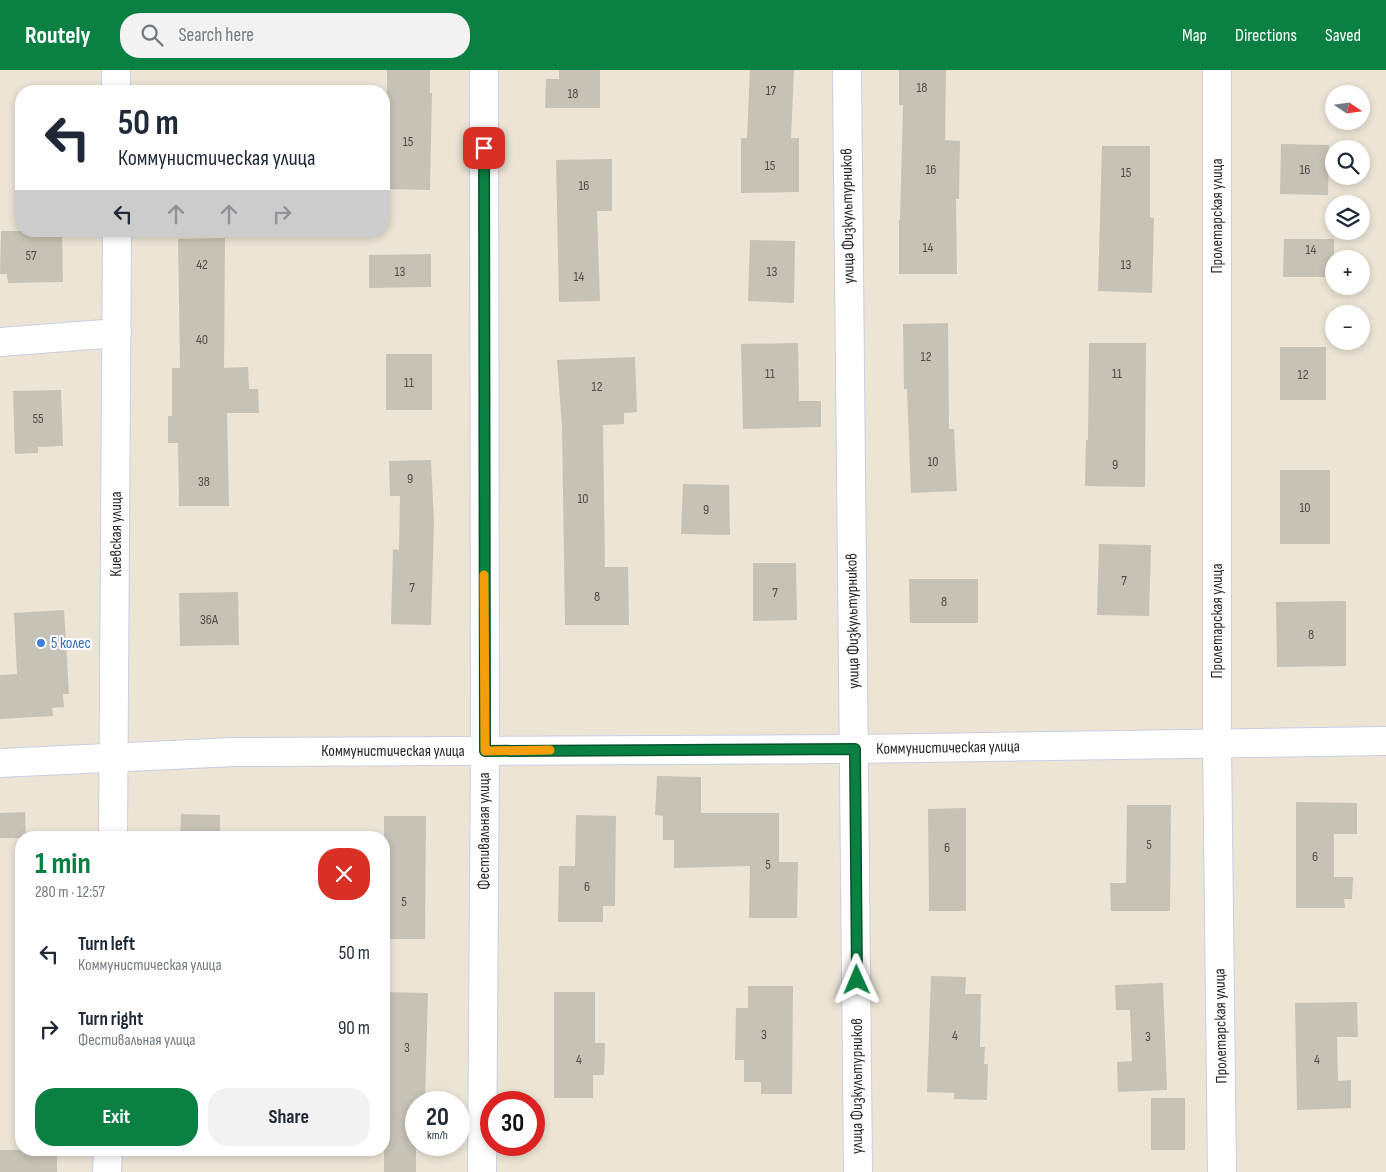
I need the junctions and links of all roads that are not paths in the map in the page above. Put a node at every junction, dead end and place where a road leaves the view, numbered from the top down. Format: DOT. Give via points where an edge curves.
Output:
graph roads {
  1 [pos="116,70"];
  2 [pos="484,70"];
  3 [pos="847,70"];
  4 [pos="1217,70"];
  5 [pos="116,85"];
  6 [pos="117,237"];
  7 [pos="117,333"];
  8 [pos="0,342"];
  9 [pos="1386,741"];
  10 [pos="1217,744"];
  11 [pos="855,749"];
  12 [pos="485,751"];
  13 [pos="115,757"];
  14 [pos="0,763"];
  15 [pos="113,831"];
  16 [pos="108,1156"];
  17 [pos="107,1172"];
  18 [pos="482,1172"];
  19 [pos="858,1172"];
  20 [pos="1222,1172"];
  1 -- 5 [label="street"];
  2 -- 12 [label="street, Фестивальная улица"];
  3 -- 11 [label="street, улица Физкультурников"];
  4 -- 10 [label="street, Пролетарская улица"];
  6 -- 7 [label="street, Киевская улица"];
  7 -- 8 [label="street"];
  7 -- 13 [label="street, Киевская улица"];
  9 -- 10 [label="street, Коммунистическая улица"];
  10 -- 11 [label="street, Коммунистическая улица"];
  10 -- 20 [label="street, Пролетарская улица"];
  11 -- 12 [label="street, Коммунистическая улица"];
  11 -- 19 [label="street, улица Физкультурников"];
  12 -- 13 [label="street, Коммунистическая улица" via="234,752"];
  12 -- 18 [label="street, Фестивальная улица"];
  13 -- 14 [label="street, Коммунистическая улица"];
  13 -- 15 [label="street, Киевская улица"];
  16 -- 17 [label="street"];
}
